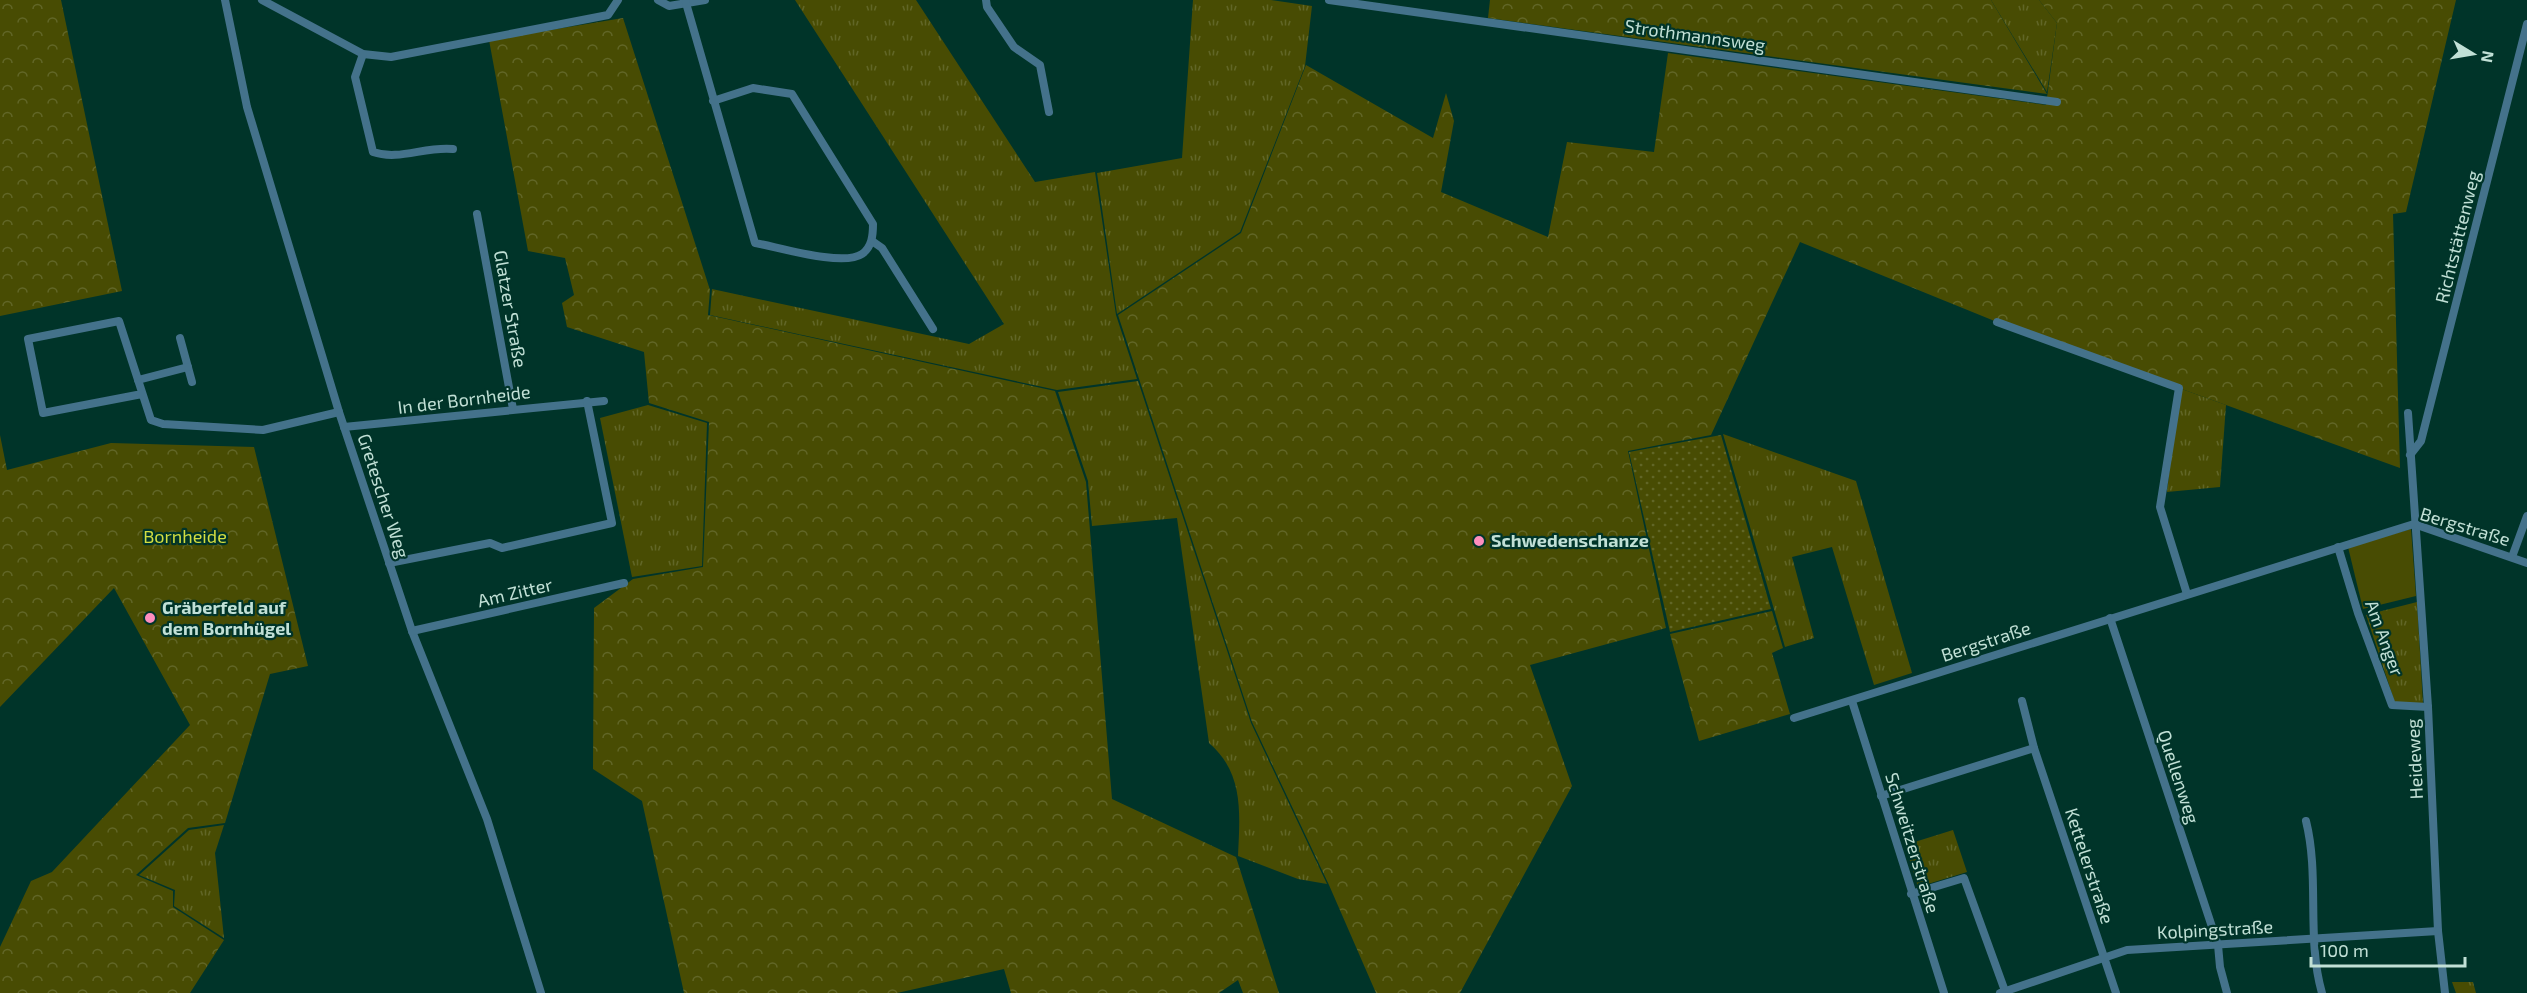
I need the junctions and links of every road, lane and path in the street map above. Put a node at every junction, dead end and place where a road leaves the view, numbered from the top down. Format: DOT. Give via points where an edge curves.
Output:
graph roads {
  1 [pos="225,0"];
  2 [pos="262,0"];
  3 [pos="618,0"];
  4 [pos="658,0"];
  5 [pos="705,0"];
  6 [pos="986,0"];
  7 [pos="1329,0"];
  8 [pos="686,3"];
  9 [pos="2527,24"];
  10 [pos="363,54"];
  11 [pos="713,100"];
  12 [pos="2056,102"];
  13 [pos="1049,112"];
  14 [pos="453,149"];
  15 [pos="477,214"];
  16 [pos="872,241"];
  17 [pos="1997,322"];
  18 [pos="933,329"];
  19 [pos="180,338"];
  20 [pos="188,367"];
  21 [pos="138,380"];
  22 [pos="192,382"];
  23 [pos="142,394"];
  24 [pos="587,401"];
  25 [pos="604,401"];
  26 [pos="513,409"];
  27 [pos="339,412"];
  28 [pos="2408,413"];
  29 [pos="344,428"];
  30 [pos="2410,454"];
  31 [pos="2527,516"];
  32 [pos="2414,524"];
  33 [pos="2338,547"];
  34 [pos="2512,557"];
  35 [pos="389,563"];
  36 [pos="2527,563"];
  37 [pos="624,583"];
  38 [pos="2187,594"];
  39 [pos="2110,618"];
  40 [pos="412,631"];
  41 [pos="1852,701"];
  42 [pos="2022,701"];
  43 [pos="2427,707"];
  44 [pos="1794,718"];
  45 [pos="2034,748"];
  46 [pos="1881,796"];
  47 [pos="2306,821"];
  48 [pos="1911,894"];
  49 [pos="2438,931"];
  50 [pos="2316,939"];
  51 [pos="2218,945"];
  52 [pos="2104,958"];
  53 [pos="2002,992"];
  54 [pos="541,993"];
  55 [pos="1944,993"];
  56 [pos="2116,993"];
  57 [pos="2227,993"];
  58 [pos="2322,993"];
  59 [pos="2445,993"];
  1 -- 27 [label="street, Gretescher Weg" via="247,107"];
  2 -- 10 [label="street"];
  3 -- 10 [label="street" via="608,15 391,57"];
  4 -- 8 [label="street" via="669,6"];
  5 -- 8 [label="street"];
  6 -- 13 [label="street" via="1014,47 1040,65"];
  7 -- 12 [label="street, Strothmannsweg"];
  8 -- 11 [label="street"];
  9 -- 30 [label="street, Richtstättenweg" via="2421,441"];
  10 -- 14 [label="street" via="355,77 373,152 387,157"];
  11 -- 16 [label="street" via="753,88 792,94 873,224"];
  11 -- 16 [label="street" via="755,243 844,260 862,254"];
  15 -- 26 [label="street, Glatzer Straße"];
  16 -- 18 [label="street" via="882,248"];
  17 -- 38 [label="street" via="2179,388 2160,507"];
  19 -- 20 [label="street"];
  20 -- 21 [label="street"];
  20 -- 22 [label="street"];
  21 -- 23 [label="street"];
  21 -- 23 [label="street" via="119,321 28,339 43,413"];
  23 -- 27 [label="street" via="151,420 163,424 263,430"];
  24 -- 25 [label="street, In der Bornheide"];
  24 -- 26 [label="street, In der Bornheide"];
  24 -- 35 [label="street" via="612,523 502,549 490,543"];
  26 -- 29 [label="street, In der Bornheide"];
  27 -- 29 [label="street, Gretescher Weg"];
  28 -- 30 [label="street"];
  29 -- 35 [label="street, Gretescher Weg"];
  30 -- 32 [label="street"];
  31 -- 34 [label="street"];
  32 -- 33 [label="street, Bergstraße"];
  32 -- 34 [label="street, Bergstraße"];
  32 -- 43 [label="street, Heideweg"];
  33 -- 38 [label="street, Bergstraße"];
  33 -- 43 [label="street, Am Anger" via="2392,705"];
  34 -- 36 [label="street, Bergstraße"];
  35 -- 40 [label="street, Gretescher Weg"];
  37 -- 40 [label="street, Am Zitter"];
  38 -- 39 [label="street, Bergstraße"];
  39 -- 41 [label="street, Bergstraße"];
  39 -- 51 [label="street, Quellenweg"];
  40 -- 54 [label="street, Gretescher Weg" via="487,819"];
  41 -- 44 [label="street, Bergstraße"];
  41 -- 46 [label="street, Schweitzerstraße"];
  42 -- 45 [label="street, Kettelerstraße"];
  43 -- 49 [label="street, Heideweg"];
  45 -- 46 [label="street"];
  45 -- 52 [label="street, Kettelerstraße"];
  46 -- 48 [label="street, Schweitzerstraße"];
  47 -- 50 [label="street" via="2312,846"];
  48 -- 53 [label="street" via="1964,878"];
  48 -- 55 [label="street, Schweitzerstraße"];
  49 -- 50 [label="street, Kolpingstraße"];
  49 -- 59 [label="street, Heideweg"];
  50 -- 51 [label="street, Kolpingstraße"];
  50 -- 58 [label="street"];
  51 -- 52 [label="street, Kolpingstraße" via="2127,950"];
  51 -- 57 [label="street, Quellenweg"];
  52 -- 53 [label="street, Kolpingstraße"];
  52 -- 56 [label="street, Kettelerstraße"];
}
